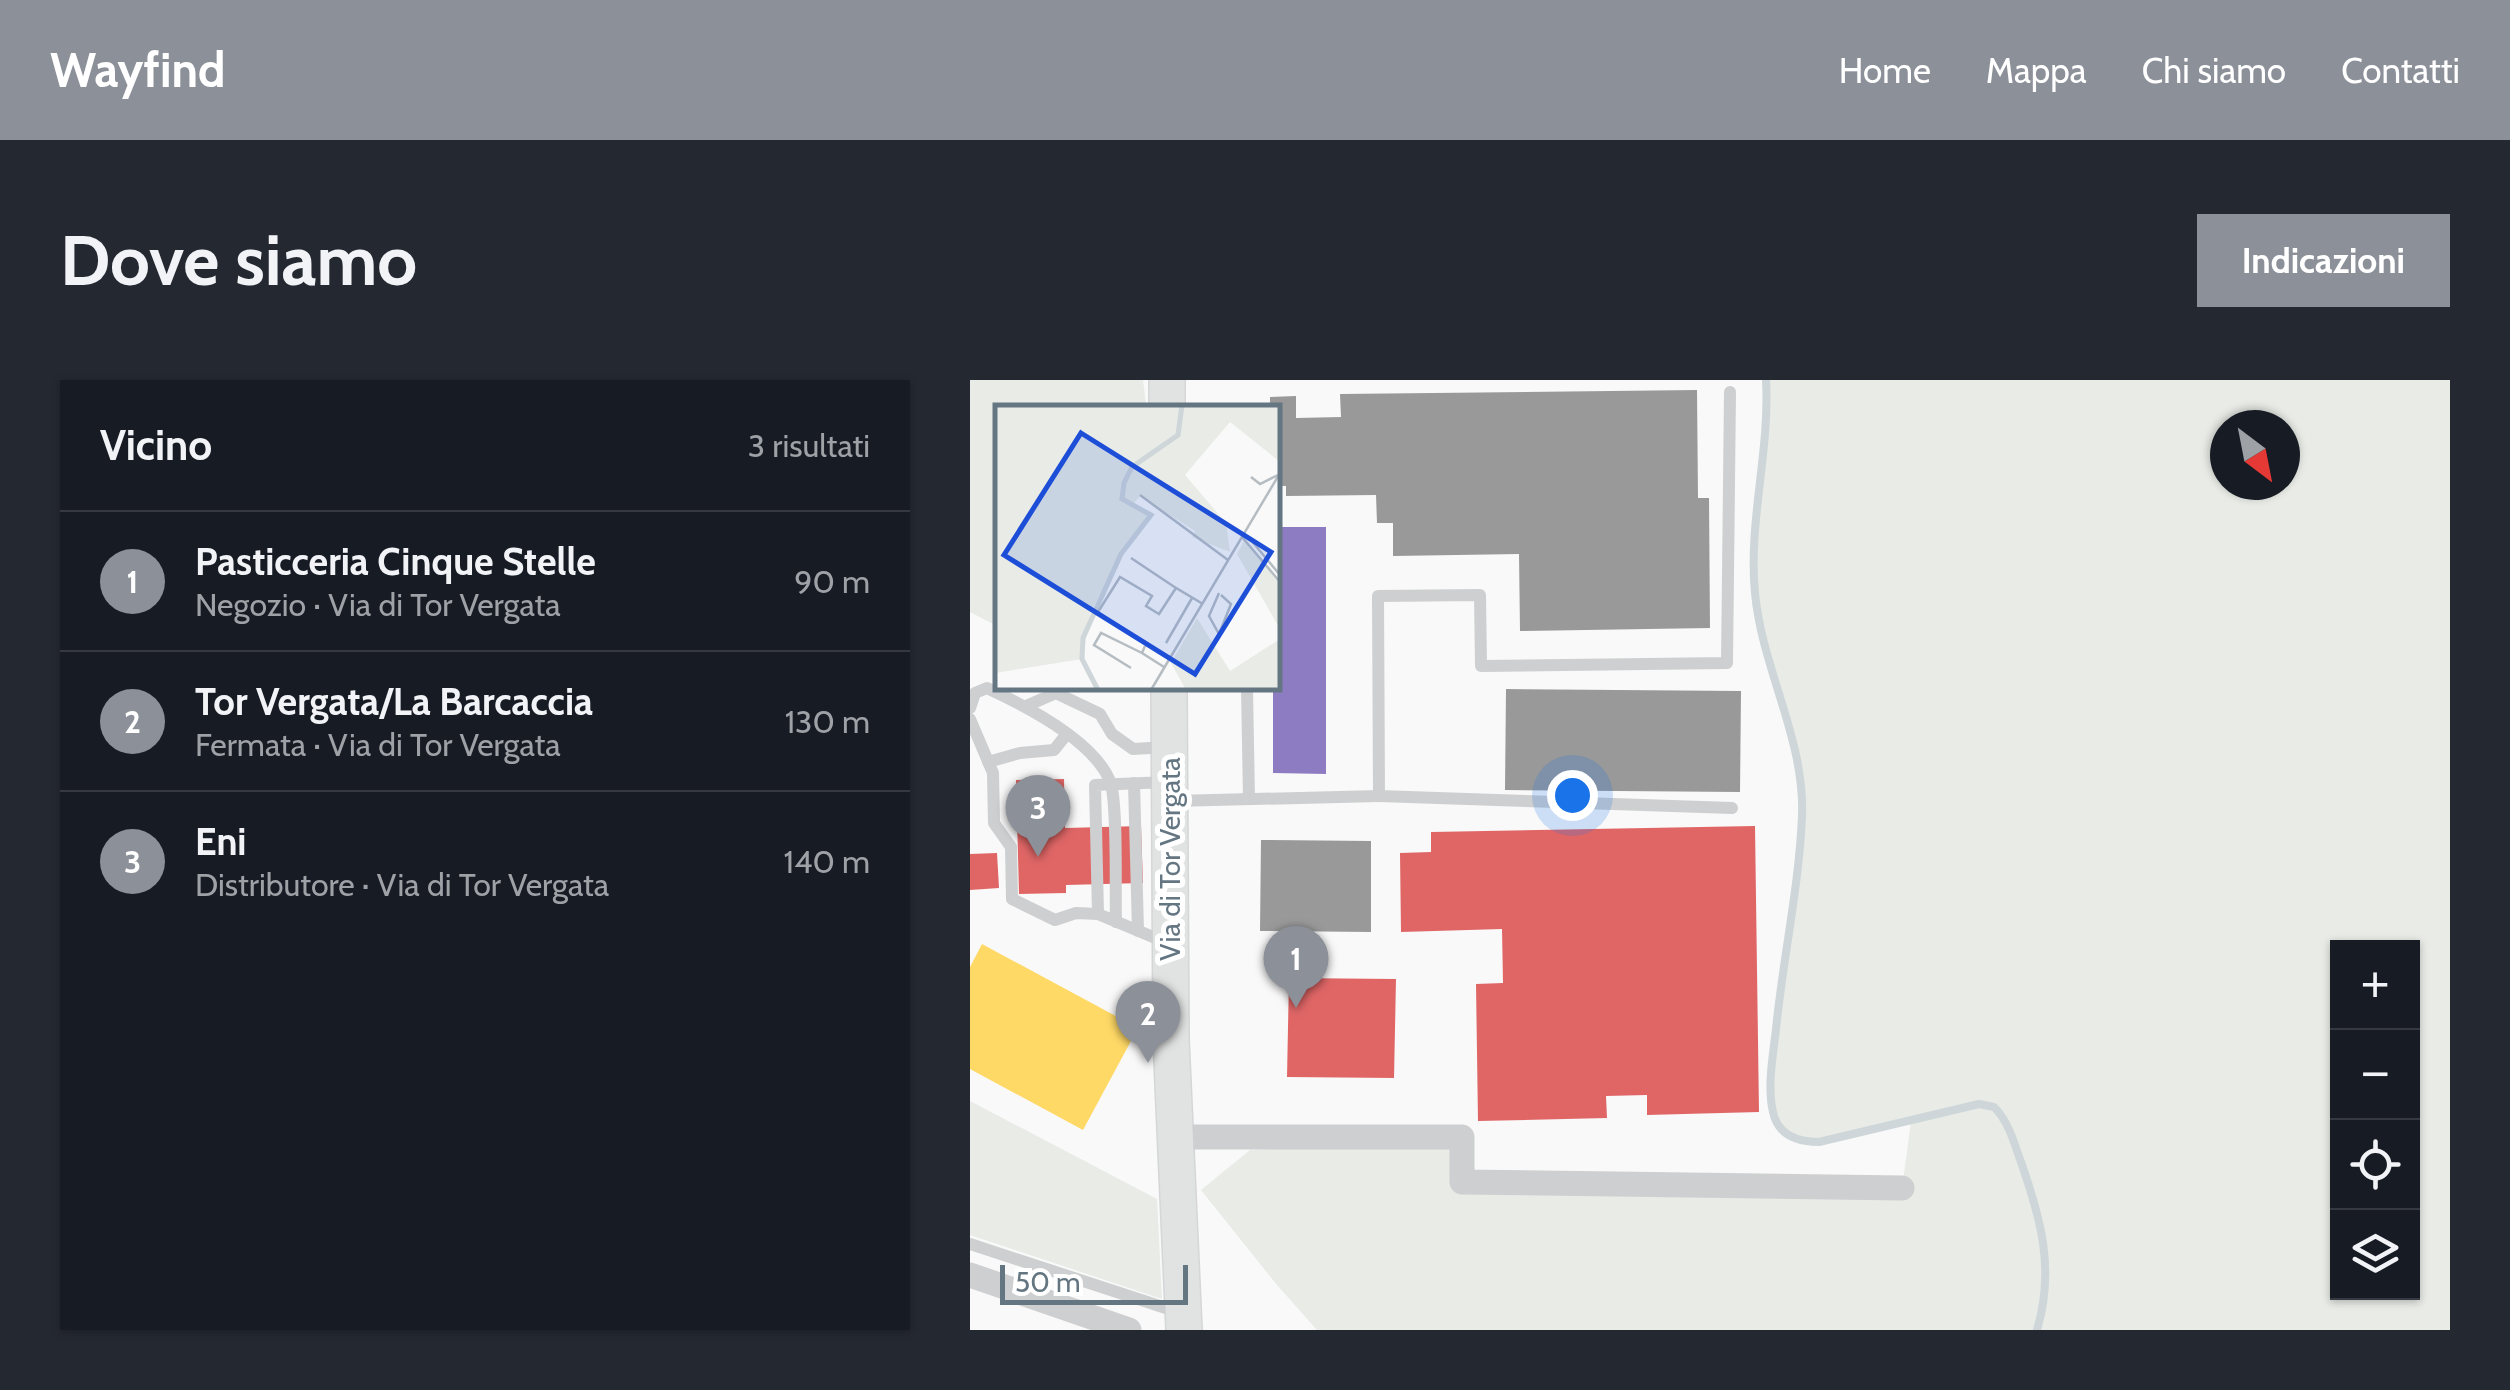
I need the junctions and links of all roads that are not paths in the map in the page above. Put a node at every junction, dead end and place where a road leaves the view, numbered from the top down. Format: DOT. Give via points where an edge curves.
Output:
graph roads {
  1 [pos="1166,380"];
  2 [pos="1730,392"];
  3 [pos="1167,405"];
  4 [pos="1169,690"];
  5 [pos="1246,690"];
  6 [pos="1026,706"];
  7 [pos="970,708"];
  8 [pos="970,720"];
  9 [pos="1066,734"];
  10 [pos="1169,746"];
  11 [pos="988,762"];
  12 [pos="1134,783"];
  13 [pos="1112,784"];
  14 [pos="1171,791"];
  15 [pos="1379,796"];
  16 [pos="1248,799"];
  17 [pos="1732,808"];
  18 [pos="1098,914"];
  19 [pos="1116,922"];
  20 [pos="1138,931"];
  21 [pos="1171,944"];
  22 [pos="1175,1137"];
  23 [pos="1902,1188"];
  24 [pos="970,1244"];
  25 [pos="970,1276"];
  26 [pos="1183,1322"];
  27 [pos="1130,1330"];
  1 -- 3 [label="main road"];
  2 -- 15 [label="lane" via="1727,663 1481,666 1480,595 1378,596"];
  4 -- 10 [label="main road, Via di Tor Vergata"];
  5 -- 16 [label="lane"];
  6 -- 7 [label="lane" via="987,688 975,693"];
  6 -- 9 [label="lane"];
  6 -- 10 [label="lane" via="1056,692 1100,714 1133,750"];
  8 -- 11 [label="lane"];
  9 -- 11 [label="lane" via="1054,750"];
  9 -- 13 [label="lane" via="1096,757"];
  10 -- 14 [label="main road, Via di Tor Vergata"];
  11 -- 18 [label="lane" via="994,823 1011,848 1012,900 1055,920"];
  12 -- 13 [label="lane"];
  12 -- 14 [label="lane"];
  12 -- 20 [label="lane"];
  13 -- 18 [label="lane" via="1095,784"];
  13 -- 19 [label="lane"];
  14 -- 16 [label="lane"];
  14 -- 21 [label="main road, Via di Tor Vergata"];
  15 -- 16 [label="lane"];
  15 -- 17 [label="lane"];
  18 -- 19 [label="lane"];
  19 -- 20 [label="lane"];
  20 -- 21 [label="lane"];
  21 -- 22 [label="main road, Via di Tor Vergata"];
  22 -- 23 [label="street" via="1462,1137 1462,1182"];
  22 -- 26 [label="main road, Via di Tor Vergata"];
  24 -- 26 [label="lane"];
  25 -- 27 [label="street"];
}
